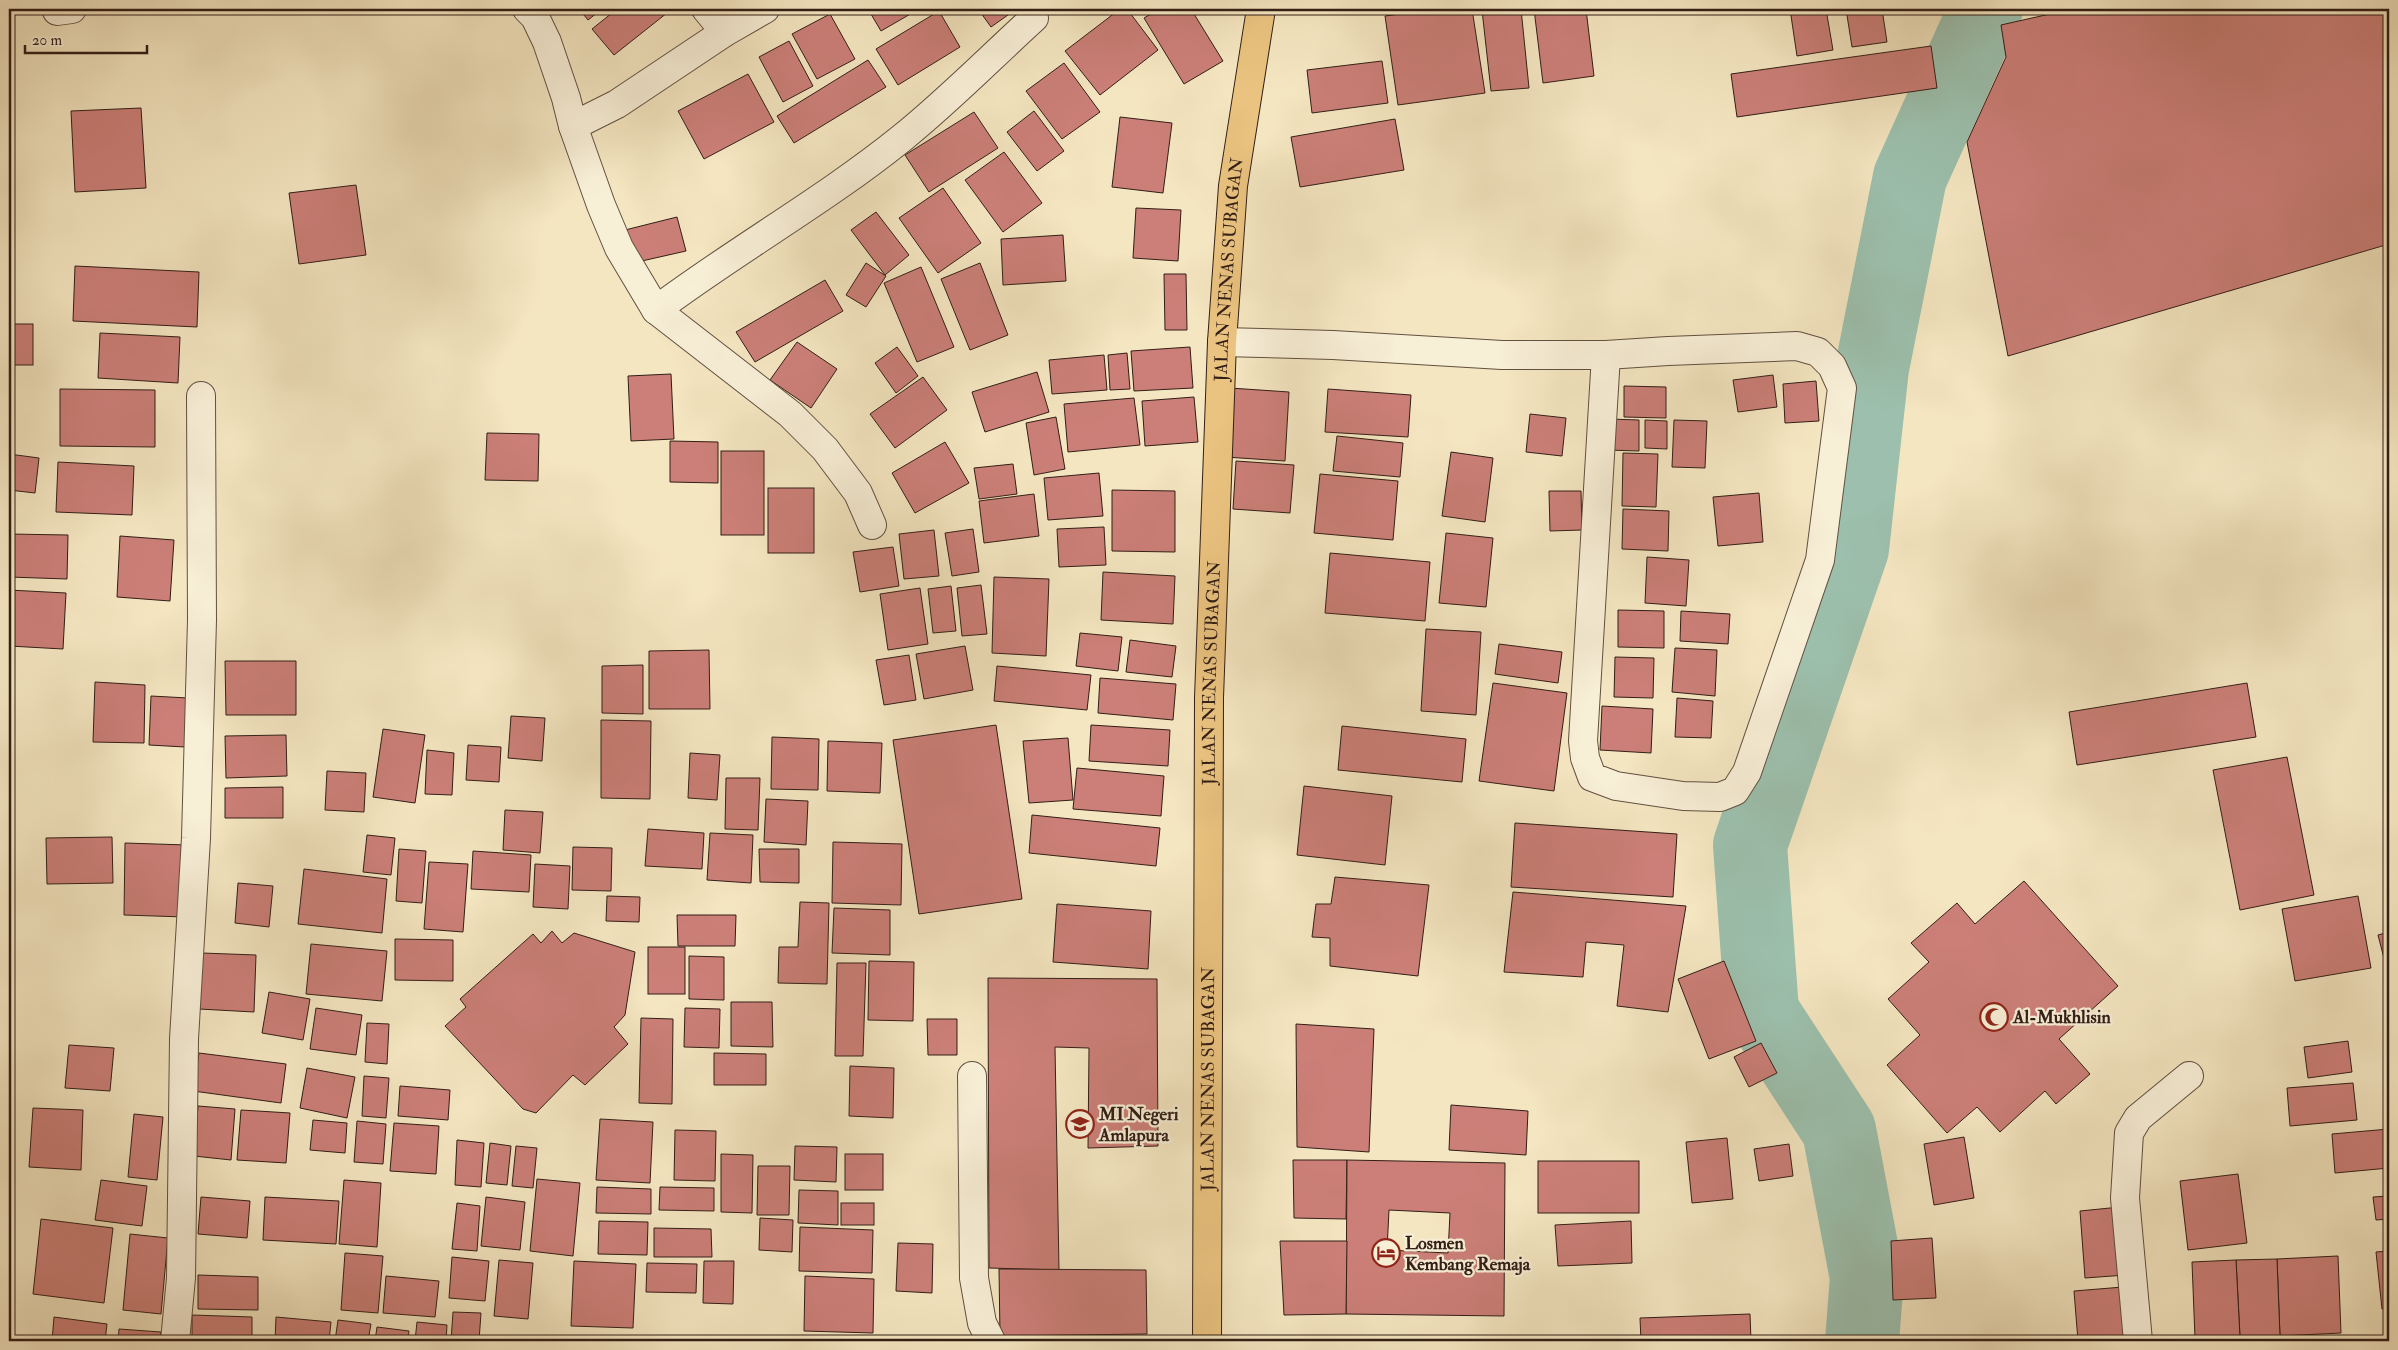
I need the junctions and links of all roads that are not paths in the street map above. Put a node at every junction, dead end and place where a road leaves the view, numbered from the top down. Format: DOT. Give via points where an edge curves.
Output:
graph roads {
  1 [pos="527,9"];
  2 [pos="706,9"];
  3 [pos="765,9"];
  4 [pos="1261,9"];
  5 [pos="1037,12"];
  6 [pos="724,32"];
  7 [pos="573,126"];
  8 [pos="656,310"];
  9 [pos="1222,342"];
  10 [pos="1606,355"];
  11 [pos="201,396"];
  12 [pos="872,525"];
  13 [pos="972,1076"];
  14 [pos="2189,1076"];
  15 [pos="175,1341"];
  16 [pos="991,1341"];
  17 [pos="1207,1341"];
  18 [pos="2138,1341"];
  1 -- 7 [label="street" via="535,17 547,42"];
  2 -- 6 [label="street"];
  3 -- 6 [label="street"];
  4 -- 9 [label="main road, JALAN NENAS SUBAGAN" via="1233,186"];
  5 -- 8 [label="street" via="903,138 819,200 703,274"];
  6 -- 7 [label="street" via="617,104"];
  7 -- 8 [label="street" via="619,248"];
  8 -- 12 [label="street" via="790,414 826,449 858,493"];
  9 -- 10 [label="street" via="1502,355"];
  9 -- 17 [label="main road, JALAN NENAS SUBAGAN" via="1209,698"];
  10 -- 10 [label="street" via="1797,346 1818,352 1832,366 1842,388 1820,560 1747,772 1735,791 1720,797 1684,796 1616,786 1592,777 1585,758 1586,669"];
  11 -- 15 [label="street" via="202,620 198,798 184,1039 181,1278"];
  13 -- 16 [label="street" via="974,1278 982,1323"];
  14 -- 18 [label="street" via="2138,1118 2129,1134 2126,1198"];
}
